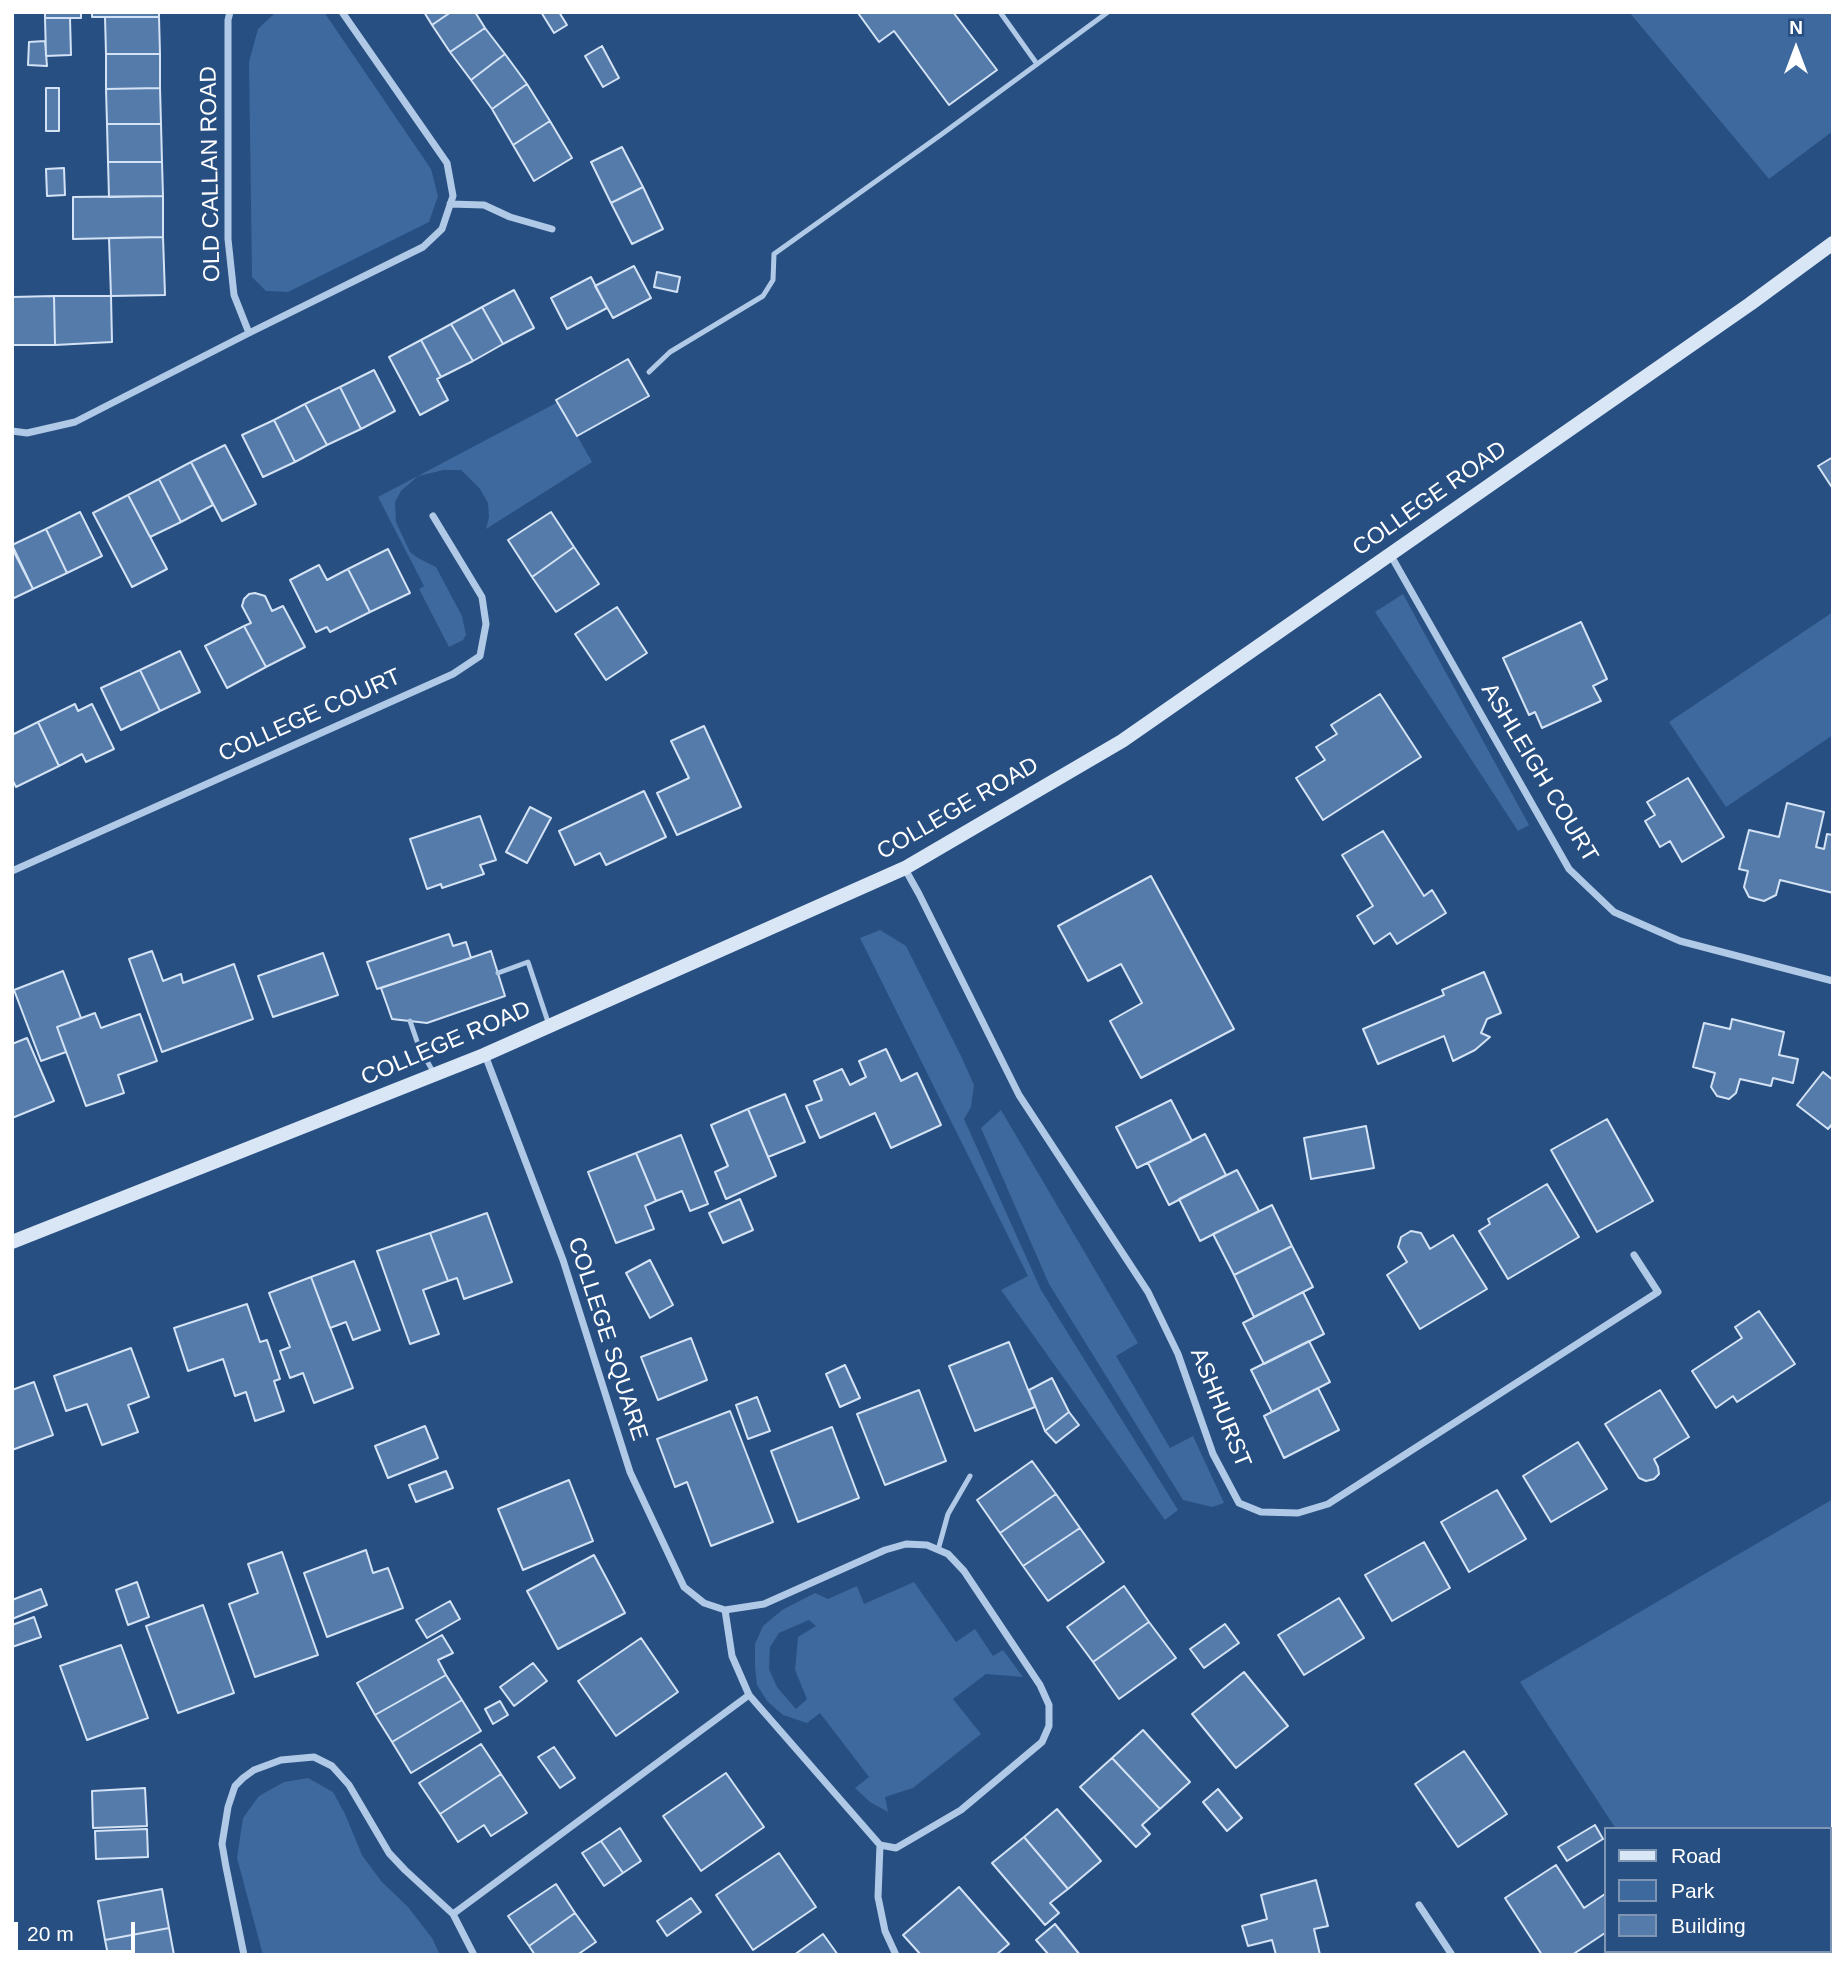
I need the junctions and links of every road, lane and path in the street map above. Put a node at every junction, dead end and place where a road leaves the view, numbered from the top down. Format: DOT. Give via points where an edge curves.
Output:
graph roads {
  1 [pos="230,12"];
  2 [pos="342,12"];
  3 [pos="1000,12"];
  4 [pos="1108,12"];
  5 [pos="1037,64"];
  6 [pos="450,204"];
  7 [pos="552,229"];
  8 [pos="1833,243"];
  9 [pos="249,333"];
  10 [pos="649,372"];
  11 [pos="12,431"];
  12 [pos="433,516"];
  13 [pos="1390,554"];
  14 [pos="905,868"];
  15 [pos="12,871"];
  16 [pos="498,973"];
  17 [pos="1833,981"];
  18 [pos="410,1021"];
  19 [pos="550,1025"];
  20 [pos="484,1055"];
  21 [pos="435,1075"];
  22 [pos="12,1242"];
  23 [pos="1634,1255"];
  24 [pos="970,1476"];
  25 [pos="937,1550"];
  26 [pos="725,1611"];
  27 [pos="749,1695"];
  28 [pos="880,1845"];
  29 [pos="1419,1905"];
  30 [pos="453,1914"];
  31 [pos="244,1955"];
  32 [pos="474,1955"];
  33 [pos="897,1955"];
  34 [pos="1452,1955"];
  1 -- 9 [label="street, OLD CALLAN ROAD" via="228,239 234,295"];
  2 -- 6 [label="street" via="447,163 453,196"];
  3 -- 5 [label="lane"];
  4 -- 5 [label="lane"];
  5 -- 10 [label="lane" via="774,254 773,280 763,296 670,352"];
  6 -- 7 [label="street" via="484,205"];
  6 -- 9 [label="street" via="442,229 422,247"];
  8 -- 13 [label="main road, COLLEGE ROAD"];
  9 -- 11 [label="street" via="75,422 27,433"];
  12 -- 15 [label="street, COLLEGE COURT" via="482,597 486,624 480,656 453,674"];
  13 -- 14 [label="main road, COLLEGE ROAD" via="1122,741"];
  13 -- 17 [label="street, ASHLEIGH COURT" via="1569,869 1614,912 1680,941"];
  14 -- 19 [label="main road, COLLEGE ROAD"];
  14 -- 23 [label="street, ASHHURST" via="1019,1095 1148,1292 1178,1354 1213,1454 1239,1503 1261,1512 1298,1513 1328,1504 1658,1292"];
  16 -- 19 [label="lane" via="528,962"];
  18 -- 21 [label="lane"];
  19 -- 20 [label="main road, COLLEGE ROAD"];
  20 -- 21 [label="main road, COLLEGE ROAD"];
  20 -- 26 [label="street, COLLEGE SQUARE" via="563,1260 630,1472 684,1587 704,1603"];
  21 -- 22 [label="main road, COLLEGE ROAD"];
  24 -- 25 [label="lane" via="948,1514"];
  25 -- 26 [label="street" via="906,1544 764,1604"];
  25 -- 28 [label="street" via="948,1554 964,1571 1040,1685 1049,1706 1049,1726 1042,1742 961,1811 896,1848"];
  26 -- 27 [label="street" via="732,1656"];
  27 -- 28 [label="street"];
  27 -- 30 [label="street"];
  28 -- 33 [label="street" via="878,1897 885,1931"];
  29 -- 34 [label="street"];
  30 -- 31 [label="street" via="389,1853 349,1785 332,1766 314,1757 281,1760 243,1778 228,1807 222,1844"];
  30 -- 32 [label="street"];
}
